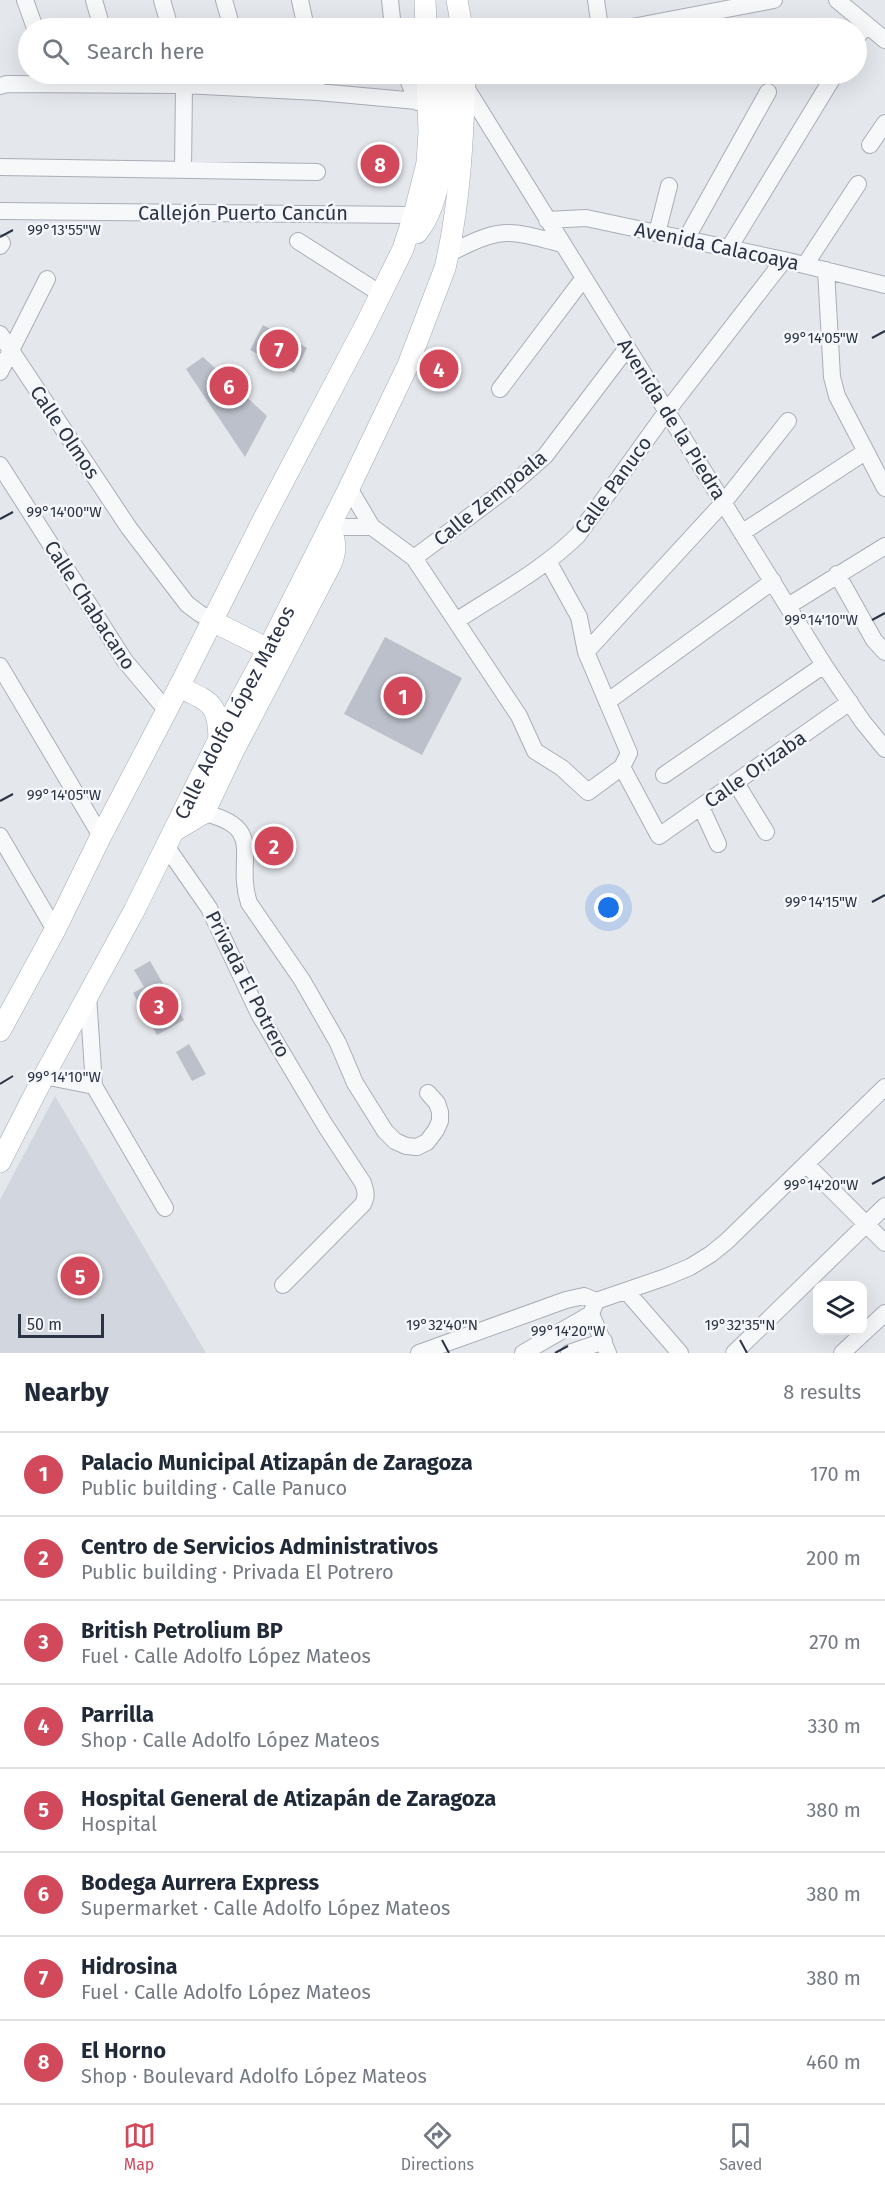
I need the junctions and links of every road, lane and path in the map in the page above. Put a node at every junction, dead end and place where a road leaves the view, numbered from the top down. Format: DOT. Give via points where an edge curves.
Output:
graph roads {
  1 [pos="26,0"];
  2 [pos="94,0"];
  3 [pos="162,0"];
  4 [pos="224,0"];
  5 [pos="300,0"];
  6 [pos="390,0"];
  7 [pos="425,0"];
  8 [pos="446,0"];
  9 [pos="457,0"];
  10 [pos="473,0"];
  11 [pos="596,0"];
  12 [pos="774,0"];
  13 [pos="837,0"];
  14 [pos="32,18"];
  15 [pos="99,18"];
  16 [pos="167,18"];
  17 [pos="229,18"];
  18 [pos="304,18"];
  19 [pos="392,18"];
  20 [pos="426,18"];
  21 [pos="447,18"];
  22 [pos="460,18"];
  23 [pos="470,18"];
  24 [pos="599,18"];
  25 [pos="680,18"];
  26 [pos="859,18"];
  27 [pos="867,25"];
  28 [pos="885,40"];
  29 [pos="2,80"];
  30 [pos="18,80"];
  31 [pos="183,84"];
  32 [pos="266,84"];
  33 [pos="317,84"];
  34 [pos="412,84"];
  35 [pos="426,84"];
  36 [pos="458,84"];
  37 [pos="459,84"];
  38 [pos="463,84"];
  39 [pos="830,84"];
  40 [pos="318,92"];
  41 [pos="768,92"];
  42 [pos="423,102"];
  43 [pos="885,123"];
  44 [pos="870,146"];
  45 [pos="0,167"];
  46 [pos="183,169"];
  47 [pos="317,172"];
  48 [pos="858,184"];
  49 [pos="669,186"];
  50 [pos="0,211"];
  51 [pos="414,215"];
  52 [pos="547,220"];
  53 [pos="657,233"];
  54 [pos="686,239"];
  55 [pos="298,241"];
  56 [pos="562,244"];
  57 [pos="729,248"];
  58 [pos="403,249"];
  59 [pos="444,255"];
  60 [pos="784,260"];
  61 [pos="805,265"];
  62 [pos="826,270"];
  63 [pos="47,279"];
  64 [pos="583,279"];
  65 [pos="885,285"];
  66 [pos="381,294"];
  67 [pos="0,334"];
  68 [pos="627,348"];
  69 [pos="11,352"];
  70 [pos="0,372"];
  71 [pos="500,389"];
  72 [pos="667,411"];
  73 [pos="788,421"];
  74 [pos="865,452"];
  75 [pos="1,471"];
  76 [pos="349,488"];
  77 [pos="885,488"];
  78 [pos="724,502"];
  79 [pos="329,527"];
  80 [pos="372,527"];
  81 [pos="743,532"];
  82 [pos="885,546"];
  83 [pos="414,558"];
  84 [pos="548,561"];
  85 [pos="837,574"];
  86 [pos="773,581"];
  87 [pos="788,606"];
  88 [pos="212,621"];
  89 [pos="456,621"];
  90 [pos="268,649"];
  91 [pos="586,652"];
  92 [pos="885,652"];
  93 [pos="824,664"];
  94 [pos="0,666"];
  95 [pos="179,687"];
  96 [pos="607,702"];
  97 [pos="850,702"];
  98 [pos="166,711"];
  99 [pos="226,746"];
  100 [pos="885,749"];
  101 [pos="622,767"];
  102 [pos="664,775"];
  103 [pos="736,783"];
  104 [pos="701,807"];
  105 [pos="204,813"];
  106 [pos="766,832"];
  107 [pos="0,836"];
  108 [pos="100,836"];
  109 [pos="170,839"];
  110 [pos="718,844"];
  111 [pos="55,930"];
  112 [pos="88,995"];
  113 [pos="0,1028"];
  114 [pos="44,1076"];
  115 [pos="94,1086"];
  116 [pos="885,1087"];
  117 [pos="428,1094"];
  118 [pos="0,1162"];
  119 [pos="806,1164"];
  120 [pos="885,1206"];
  121 [pos="165,1208"];
  122 [pos="866,1224"];
  123 [pos="885,1243"];
  124 [pos="283,1285"];
  125 [pos="627,1292"];
  126 [pos="593,1308"];
  127 [pos="885,1312"];
  128 [pos="606,1347"];
  129 [pos="534,1350"];
  130 [pos="419,1353"];
  131 [pos="569,1353"];
  132 [pos="680,1353"];
  133 [pos="734,1353"];
  134 [pos="842,1353"];
  1 -- 14 [label="street"];
  2 -- 15 [label="street"];
  3 -- 16 [label="street"];
  4 -- 17 [label="street"];
  5 -- 18 [label="street"];
  6 -- 19 [label="street"];
  7 -- 20 [label="main road"];
  8 -- 21 [label="main road"];
  9 -- 22 [label="main road"];
  10 -- 23 [label="main road"];
  11 -- 24 [label="street"];
  12 -- 25 [label="street"];
  13 -- 26 [label="street"];
  27 -- 28 [label="street"];
  29 -- 30 [label="street"];
  31 -- 46 [label="street"];
  32 -- 40 [label="street"];
  33 -- 40 [label="street"];
  34 -- 42 [label="street"];
  35 -- 42 [label="main road"];
  36 -- 58 [label="main road" via="436,190 426,219"];
  37 -- 59 [label="main road, Calle Adolfo López Mateos" via="460,169"];
  38 -- 52 [label="street, Avenida de la Piedra"];
  39 -- 57 [label="street"];
  40 -- 42 [label="street"];
  41 -- 54 [label="street"];
  42 -- 51 [label="main road" via="429,132 427,163"];
  43 -- 44 [label="street"];
  45 -- 46 [label="street"];
  46 -- 47 [label="street"];
  48 -- 61 [label="street"];
  49 -- 53 [label="street"];
  50 -- 51 [label="street, Callejón Puerto Cancún"];
  51 -- 58 [label="main road"];
  52 -- 53 [label="street, Avenida Calacoaya" via="586,218"];
  52 -- 56 [label="street, Avenida de la Piedra"];
  53 -- 54 [label="street, Avenida Calacoaya"];
  54 -- 57 [label="street, Avenida Calacoaya"];
  55 -- 66 [label="street"];
  56 -- 59 [label="street" via="517,232 498,233"];
  56 -- 64 [label="street, Avenida de la Piedra"];
  57 -- 60 [label="street, Avenida Calacoaya"];
  58 -- 59 [label="main road" via="430,235 436,238"];
  58 -- 66 [label="main road"];
  59 -- 76 [label="main road, Calle Adolfo López Mateos" via="408,366"];
  60 -- 61 [label="street, Avenida Calacoaya"];
  60 -- 72 [label="street, Calle Panuco"];
  61 -- 62 [label="street, Avenida Calacoaya"];
  62 -- 65 [label="street, Avenida Calacoaya"];
  62 -- 74 [label="street" via="832,377 837,396"];
  63 -- 69 [label="street"];
  64 -- 68 [label="street, Avenida de la Piedra"];
  64 -- 71 [label="street"];
  66 -- 88 [label="main road"];
  67 -- 69 [label="street, Calle Olmos"];
  68 -- 72 [label="street, Avenida de la Piedra"];
  68 -- 83 [label="street, Calle Zempoala" via="545,456"];
  69 -- 70 [label="street"];
  69 -- 88 [label="street, Calle Olmos" via="129,528 176,590 199,614"];
  72 -- 78 [label="street, Avenida de la Piedra"];
  72 -- 84 [label="street, Calle Panuco" via="578,535"];
  73 -- 78 [label="street"];
  74 -- 77 [label="street"];
  74 -- 81 [label="street"];
  75 -- 98 [label="street, Calle Chabacano" via="125,661"];
  76 -- 79 [label="main road, Calle Adolfo López Mateos"];
  76 -- 80 [label="street"];
  78 -- 81 [label="street, Avenida de la Piedra"];
  78 -- 91 [label="street"];
  79 -- 80 [label="street"];
  79 -- 90 [label="main road, Calle Adolfo López Mateos"];
  79 -- 99 [label="main road" via="335,540 331,564"];
  80 -- 83 [label="street"];
  81 -- 86 [label="street, Avenida de la Piedra"];
  82 -- 85 [label="street"];
  83 -- 89 [label="street"];
  84 -- 89 [label="street, Calle Panuco"];
  84 -- 91 [label="street" via="579,617"];
  85 -- 87 [label="street"];
  85 -- 92 [label="street" via="874,640"];
  86 -- 87 [label="street, Avenida de la Piedra"];
  86 -- 96 [label="street"];
  87 -- 93 [label="street, Avenida de la Piedra"];
  88 -- 90 [label="main road"];
  88 -- 95 [label="main road"];
  89 -- 101 [label="street" via="519,716 535,751 562,768 588,792"];
  90 -- 99 [label="main road, Calle Adolfo López Mateos"];
  91 -- 96 [label="street"];
  93 -- 97 [label="street, Avenida de la Piedra"];
  93 -- 102 [label="street"];
  94 -- 108 [label="street"];
  95 -- 98 [label="main road"];
  95 -- 99 [label="main road" via="211,704"];
  96 -- 101 [label="street" via="628,753"];
  97 -- 100 [label="street, Avenida de la Piedra"];
  97 -- 103 [label="street, Calle Orizaba"];
  98 -- 108 [label="main road"];
  99 -- 105 [label="main road"];
  99 -- 109 [label="main road, Calle Adolfo López Mateos" via="196,784"];
  101 -- 104 [label="street, Calle Orizaba" via="659,836"];
  103 -- 104 [label="street, Calle Orizaba"];
  103 -- 106 [label="street"];
  104 -- 110 [label="street"];
  105 -- 109 [label="main road"];
  105 -- 117 [label="street" via="225,818 237,827 245,841 244,888 249,903 302,980 356,1083 395,1141 417,1147 436,1130 441,1112"];
  107 -- 111 [label="street"];
  108 -- 111 [label="main road"];
  109 -- 112 [label="main road, Calle Adolfo López Mateos"];
  109 -- 124 [label="street, Privada El Potrero" via="209,908 251,998 363,1183 363,1204"];
  111 -- 113 [label="main road"];
  112 -- 114 [label="main road, Calle Adolfo López Mateos"];
  112 -- 115 [label="street"];
  114 -- 115 [label="street"];
  114 -- 118 [label="main road, Calle Adolfo López Mateos"];
  115 -- 121 [label="street"];
  116 -- 119 [label="street"];
  119 -- 122 [label="street"];
  119 -- 125 [label="street" via="711,1254 690,1267"];
  120 -- 122 [label="street"];
  122 -- 123 [label="street"];
  122 -- 133 [label="street"];
  125 -- 126 [label="street"];
  125 -- 132 [label="street"];
  126 -- 128 [label="street"];
  126 -- 129 [label="street"];
  126 -- 130 [label="street" via="584,1296 566,1300"];
  127 -- 134 [label="street"];
  128 -- 131 [label="street"];
}
